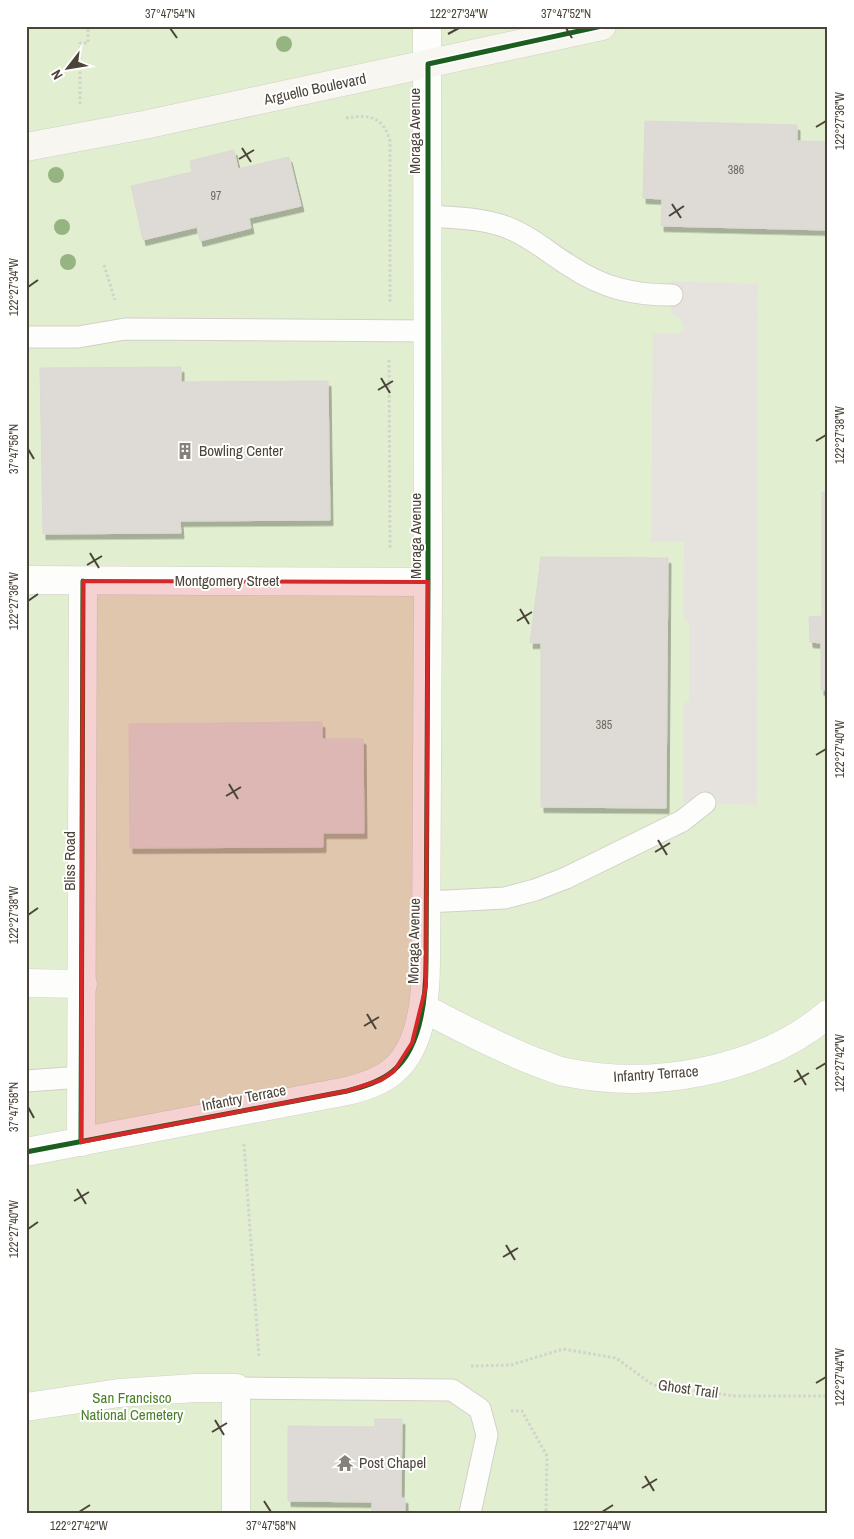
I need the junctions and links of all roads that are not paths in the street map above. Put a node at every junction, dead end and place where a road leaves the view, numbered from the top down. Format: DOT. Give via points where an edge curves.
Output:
graph roads {
  1 [pos="427,26"];
  2 [pos="602,26"];
  3 [pos="428,64"];
  4 [pos="26,147"];
  5 [pos="428,216"];
  6 [pos="672,295"];
  7 [pos="428,331"];
  8 [pos="26,336"];
  9 [pos="26,580"];
  10 [pos="83,581"];
  11 [pos="428,582"];
  12 [pos="705,803"];
  13 [pos="427,902"];
  14 [pos="26,983"];
  15 [pos="83,984"];
  16 [pos="423,1008"];
  17 [pos="828,1014"];
  18 [pos="82,1077"];
  19 [pos="26,1081"];
  20 [pos="81,1142"];
  21 [pos="26,1152"];
  22 [pos="248,1388"];
  23 [pos="26,1408"];
  24 [pos="236,1513"];
  25 [pos="470,1513"];
  1 -- 3 [label="street, Moraga Avenue"];
  2 -- 3 [label="street, Arguello Boulevard"];
  3 -- 4 [label="street, Arguello Boulevard"];
  3 -- 5 [label="street, Moraga Avenue"];
  5 -- 6 [label="lane" via="491,221 533,240 568,266 610,287 632,293"];
  5 -- 7 [label="street, Moraga Avenue"];
  7 -- 8 [label="lane" via="125,329 78,337"];
  7 -- 11 [label="street, Moraga Avenue"];
  9 -- 10 [label="street, Montgomery Street"];
  10 -- 11 [label="street, Montgomery Street"];
  10 -- 15 [label="street, Bliss Road"];
  11 -- 13 [label="street, Moraga Avenue"];
  12 -- 13 [label="lane" via="682,821 535,890 505,898"];
  13 -- 16 [label="street, Moraga Avenue"];
  14 -- 15 [label="street"];
  15 -- 18 [label="street, Bliss Road"];
  16 -- 17 [label="street, Infantry Terrace" via="490,1042 564,1072 604,1078 673,1076 714,1070 760,1055"];
  16 -- 20 [label="street, Infantry Terrace" via="403,1060 381,1080 347,1091"];
  18 -- 19 [label="lane"];
  18 -- 20 [label="street, Bliss Road"];
  20 -- 21 [label="street, Infantry Terrace"];
  22 -- 23 [label="street" via="119,1393"];
  22 -- 24 [label="street"];
  22 -- 25 [label="lane" via="452,1390 480,1409 487,1435"];
}
